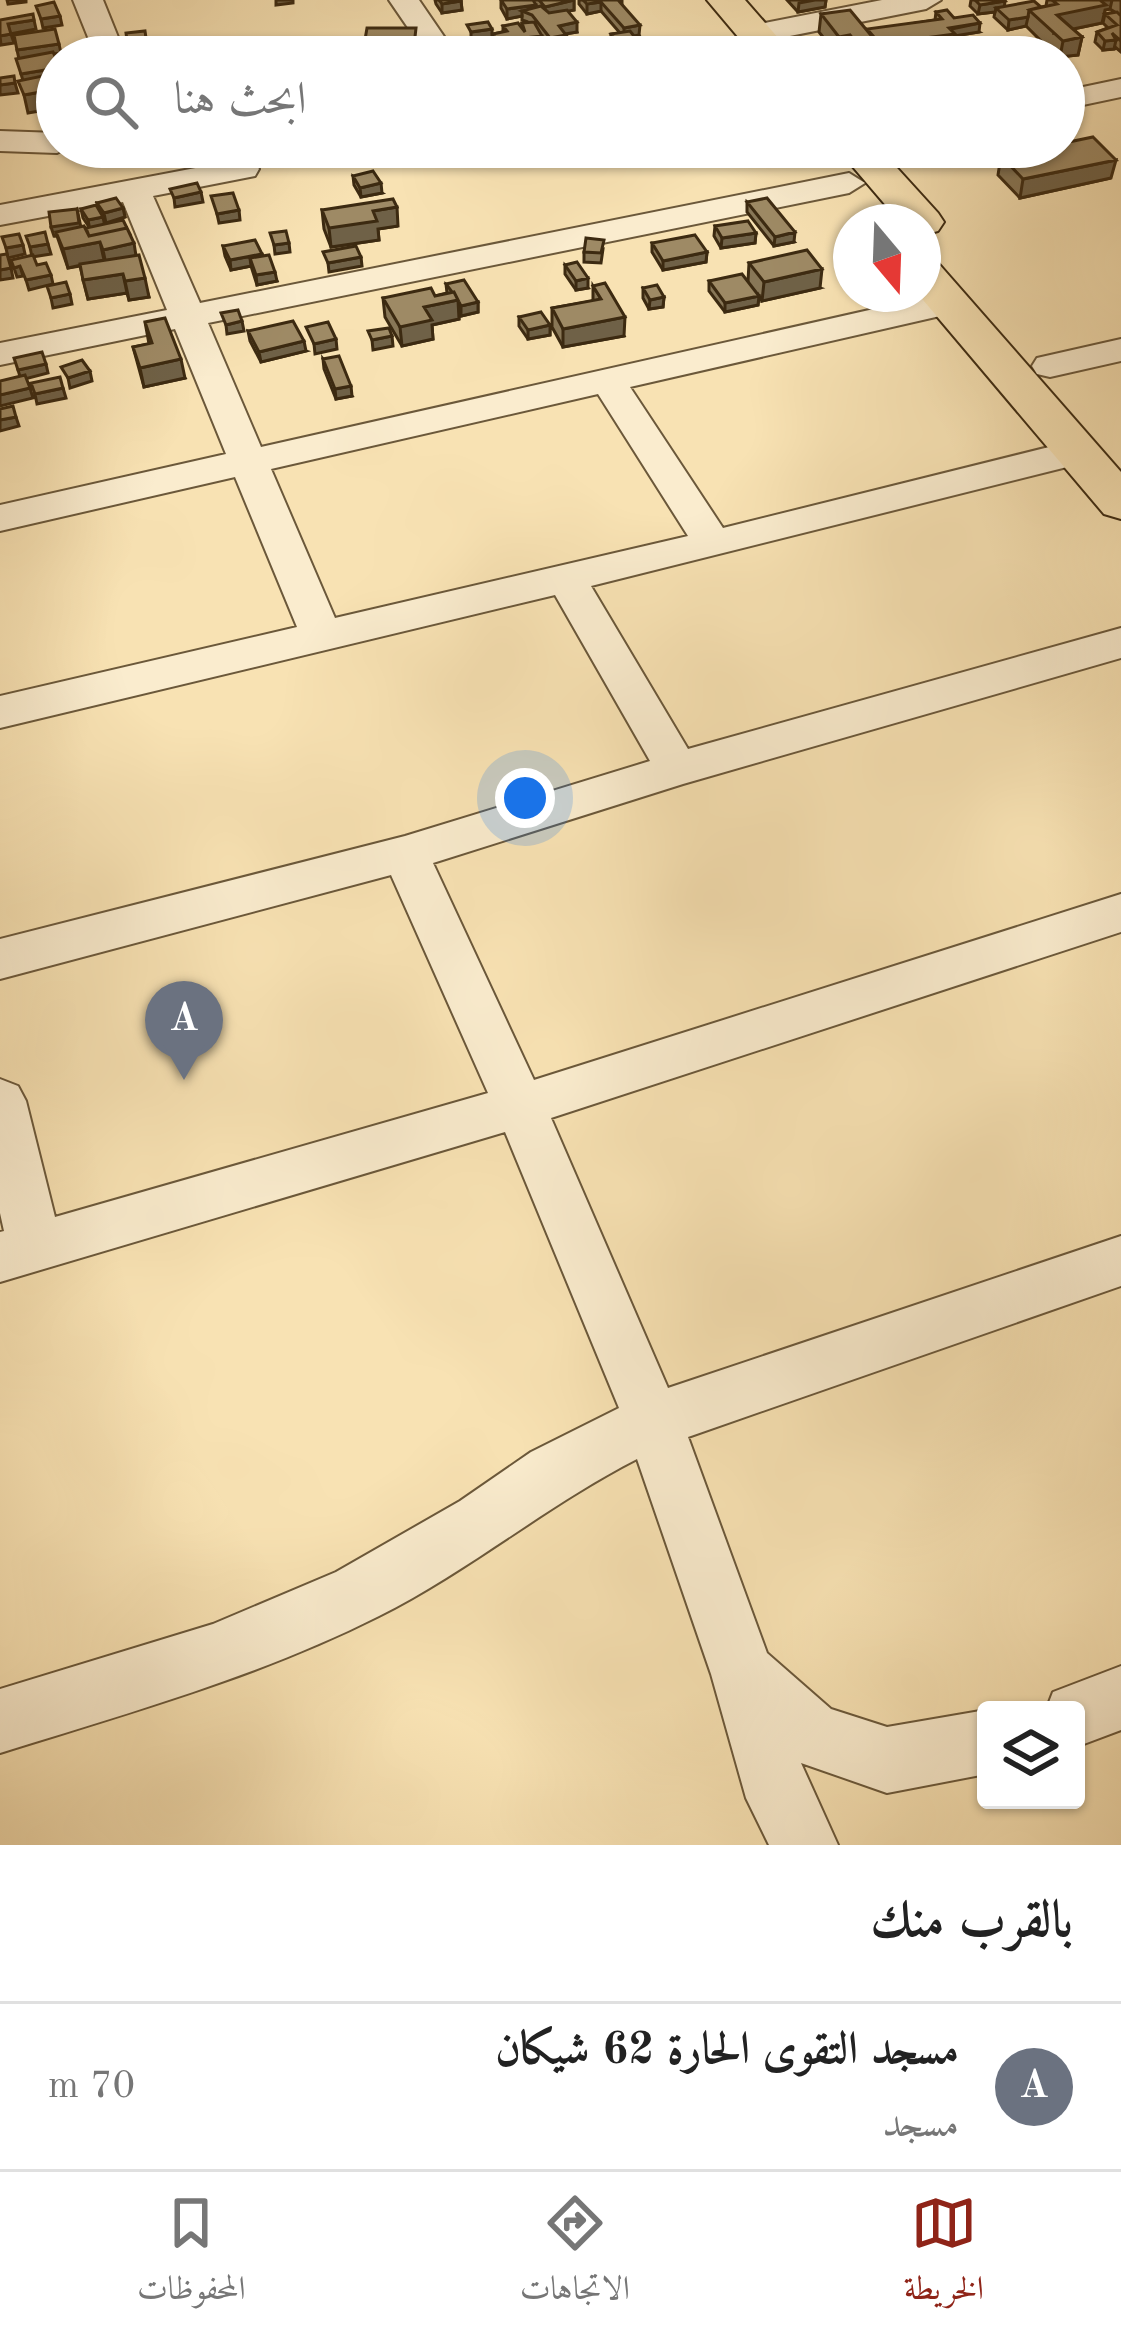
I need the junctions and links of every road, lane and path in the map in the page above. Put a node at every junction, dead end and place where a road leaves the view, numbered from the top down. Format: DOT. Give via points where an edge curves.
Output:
graph roads {
  1 [pos="404,0"];
  2 [pos="690,0"];
  3 [pos="725,0"];
  4 [pos="926,0"];
  5 [pos="94,1"];
  6 [pos="105,36"];
  7 [pos="428,36"];
  8 [pos="739,36"];
  9 [pos="749,36"];
  10 [pos="802,36"];
  11 [pos="1121,88"];
  12 [pos="1085,96"];
  13 [pos="0,141"];
  14 [pos="36,142"];
  15 [pos="246,168"];
  16 [pos="839,168"];
  17 [pos="854,168"];
  18 [pos="856,168"];
  19 [pos="134,189"];
  20 [pos="873,204"];
  21 [pos="901,204"];
  22 [pos="0,215"];
  23 [pos="941,242"];
  24 [pos="941,292"];
  25 [pos="849,312"];
  26 [pos="185,315"];
  27 [pos="1121,350"];
  28 [pos="0,354"];
  29 [pos="1050,366"];
  30 [pos="608,381"];
  31 [pos="1099,450"];
  32 [pos="248,463"];
  33 [pos="1121,503"];
  34 [pos="0,518"];
  35 [pos="713,544"];
  36 [pos="566,579"];
  37 [pos="322,637"];
  38 [pos="1121,643"];
  39 [pos="0,712"];
  40 [pos="676,769"];
  41 [pos="405,854"];
  42 [pos="1121,913"];
  43 [pos="0,959"];
  44 [pos="0,1101"];
  45 [pos="520,1106"];
  46 [pos="18,1251"];
  47 [pos="1121,1261"];
  48 [pos="653,1421"];
  49 [pos="743,1674"];
  50 [pos="1121,1698"];
  51 [pos="1085,1712"];
  52 [pos="0,1721"];
  53 [pos="977,1744"];
  54 [pos="805,1845"];
  1 -- 7 [label="street"];
  2 -- 8 [label="main road"];
  3 -- 9 [label="main road"];
  4 -- 10 [label="street"];
  5 -- 6 [label="street"];
  11 -- 12 [label="street"];
  13 -- 14 [label="street"];
  15 -- 19 [label="street"];
  16 -- 26 [label="street"];
  17 -- 20 [label="main road"];
  18 -- 21 [label="main road"];
  19 -- 22 [label="street"];
  19 -- 26 [label="street"];
  23 -- 29 [label="main road"];
  24 -- 31 [label="main road"];
  25 -- 30 [label="street"];
  26 -- 28 [label="street"];
  26 -- 32 [label="street"];
  27 -- 29 [label="street"];
  29 -- 31 [label="main road"];
  30 -- 32 [label="street"];
  30 -- 35 [label="street"];
  31 -- 33 [label="main road"];
  31 -- 35 [label="street"];
  32 -- 34 [label="street"];
  32 -- 37 [label="street"];
  35 -- 36 [label="street"];
  36 -- 37 [label="street"];
  36 -- 40 [label="street"];
  37 -- 39 [label="street"];
  38 -- 40 [label="street"];
  40 -- 41 [label="street"];
  41 -- 43 [label="street"];
  41 -- 45 [label="street"];
  42 -- 45 [label="street"];
  44 -- 46 [label="street"];
  45 -- 46 [label="street"];
  45 -- 48 [label="street"];
  47 -- 48 [label="street"];
  48 -- 49 [label="street"];
  48 -- 52 [label="street" via="552,1472 358,1594 214,1655"];
  49 -- 53 [label="street" via="812,1735 886,1760"];
  49 -- 54 [label="street" via="779,1798"];
  50 -- 51 [label="street"];
}
